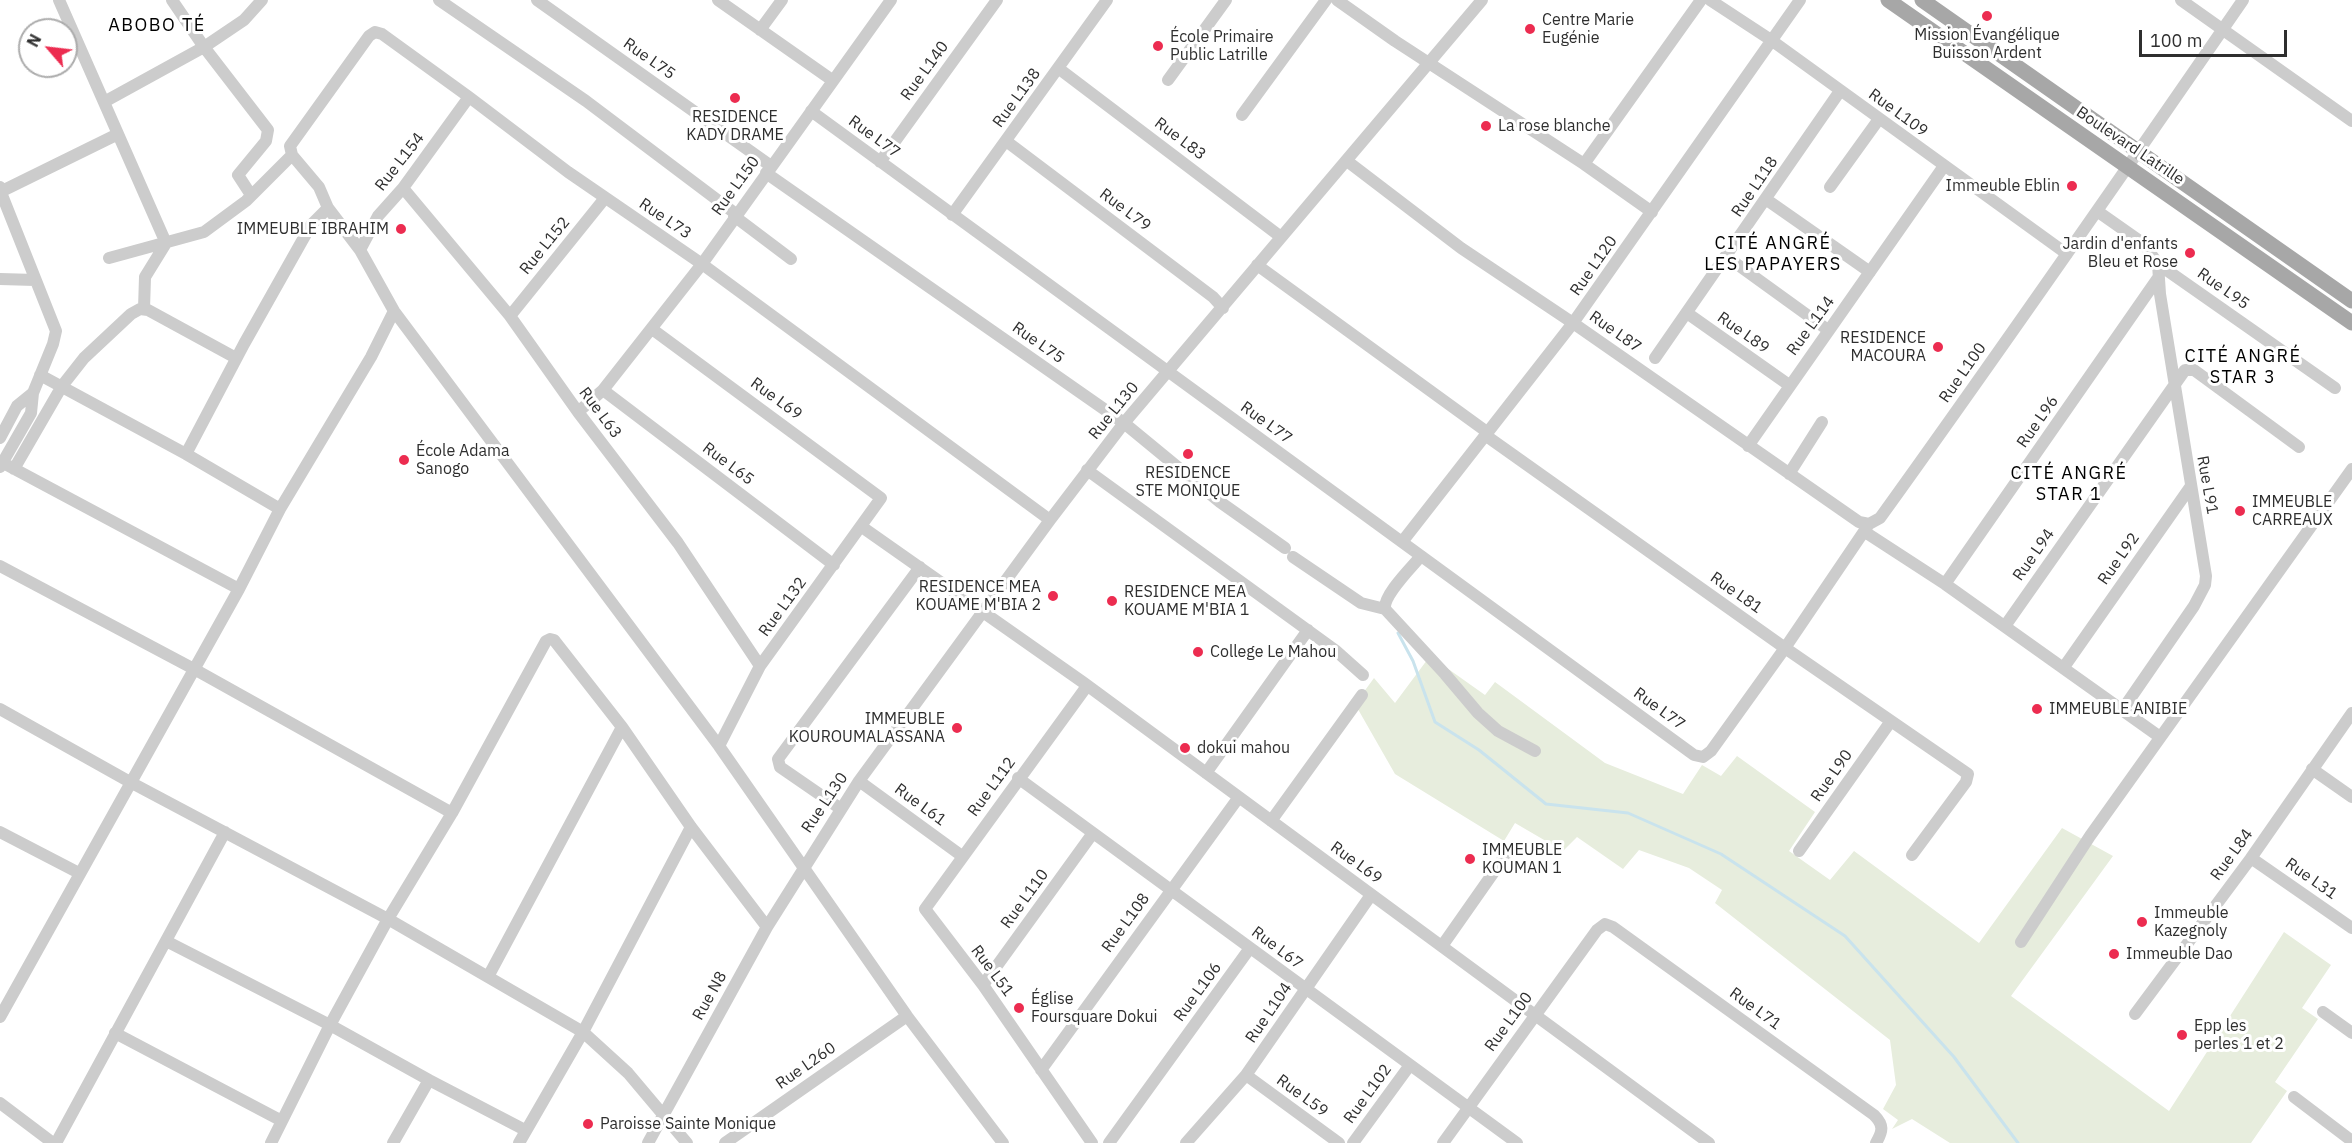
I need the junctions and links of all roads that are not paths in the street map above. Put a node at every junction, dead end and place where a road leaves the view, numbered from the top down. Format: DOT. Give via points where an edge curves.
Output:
graph roads {
  1 [pos="58,0"];
  2 [pos="172,0"];
  3 [pos="262,0"];
  4 [pos="439,0"];
  5 [pos="537,0"];
  6 [pos="718,0"];
  7 [pos="782,0"];
  8 [pos="891,0"];
  9 [pos="997,0"];
  10 [pos="1107,0"];
  11 [pos="1226,0"];
  12 [pos="1326,0"];
  13 [pos="1337,0"];
  14 [pos="1482,0"];
  15 [pos="1701,0"];
  16 [pos="1710,0"];
  17 [pos="1800,0"];
  18 [pos="1888,0"];
  19 [pos="1922,0"];
  20 [pos="2181,0"];
  21 [pos="2243,0"];
  22 [pos="2223,29"];
  23 [pos="760,30"];
  24 [pos="1771,40"];
  25 [pos="204,47"];
  26 [pos="1431,62"];
  27 [pos="1058,68"];
  28 [pos="832,80"];
  29 [pos="1168,80"];
  30 [pos="1840,91"];
  31 [pos="469,97"];
  32 [pos="104,102"];
  33 [pos="811,111"];
  34 [pos="1242,115"];
  35 [pos="2352,121"];
  36 [pos="1877,122"];
  37 [pos="118,134"];
  38 [pos="1006,141"];
  39 [pos="291,150"];
  40 [pos="2140,152"];
  41 [pos="1347,161"];
  42 [pos="880,162"];
  43 [pos="1584,164"];
  44 [pos="1944,166"];
  45 [pos="2129,167"];
  46 [pos="768,169"];
  47 [pos="1830,187"];
  48 [pos="403,188"];
  49 [pos="1,190"];
  50 [pos="251,195"];
  51 [pos="605,198"];
  52 [pos="1767,200"];
  53 [pos="328,208"];
  54 [pos="2097,211"];
  55 [pos="1652,212"];
  56 [pos="735,215"];
  57 [pos="952,215"];
  58 [pos="1281,237"];
  59 [pos="166,243"];
  60 [pos="360,250"];
  61 [pos="2067,254"];
  62 [pos="1727,257"];
  63 [pos="109,258"];
  64 [pos="790,259"];
  65 [pos="702,264"];
  66 [pos="2158,264"];
  67 [pos="1257,265"];
  68 [pos="1865,269"];
  69 [pos="0,279"];
  70 [pos="2158,279"];
  71 [pos="35,280"];
  72 [pos="2352,301"];
  73 [pos="1222,308"];
  74 [pos="144,309"];
  75 [pos="394,311"];
  76 [pos="1687,314"];
  77 [pos="510,316"];
  78 [pos="1574,323"];
  79 [pos="2352,323"];
  80 [pos="652,329"];
  81 [pos="1828,330"];
  82 [pos="236,358"];
  83 [pos="1655,358"];
  84 [pos="1167,371"];
  85 [pos="40,375"];
  86 [pos="1785,383"];
  87 [pos="62,386"];
  88 [pos="2174,386"];
  89 [pos="2335,388"];
  90 [pos="603,390"];
  91 [pos="33,393"];
  92 [pos="578,412"];
  93 [pos="1822,422"];
  94 [pos="1124,423"];
  95 [pos="1486,433"];
  96 [pos="0,438"];
  97 [pos="1748,446"];
  98 [pos="2299,447"];
  99 [pos="186,453"];
  100 [pos="1,465"];
  101 [pos="14,469"];
  102 [pos="2352,469"];
  103 [pos="1087,470"];
  104 [pos="1789,474"];
  105 [pos="2191,486"];
  106 [pos="879,495"];
  107 [pos="280,509"];
  108 [pos="1050,520"];
  109 [pos="862,527"];
  110 [pos="1867,528"];
  111 [pos="1402,542"];
  112 [pos="1421,556"];
  113 [pos="834,565"];
  114 [pos="0,566"];
  115 [pos="920,567"];
  116 [pos="1945,584"];
  117 [pos="239,589"];
  118 [pos="1385,609"];
  119 [pos="984,612"];
  120 [pos="2004,626"];
  121 [pos="1308,630"];
  122 [pos="1785,648"];
  123 [pos="760,666"];
  124 [pos="2064,668"];
  125 [pos="194,669"];
  126 [pos="1363,675"];
  127 [pos="1087,686"];
  128 [pos="1362,695"];
  129 [pos="0,709"];
  130 [pos="2123,709"];
  131 [pos="2352,713"];
  132 [pos="1891,721"];
  133 [pos="622,727"];
  134 [pos="2160,737"];
  135 [pos="719,746"];
  136 [pos="1535,751"];
  137 [pos="1703,757"];
  138 [pos="2312,769"];
  139 [pos="1206,773"];
  140 [pos="1018,778"];
  141 [pos="859,781"];
  142 [pos="130,782"];
  143 [pos="1239,797"];
  144 [pos="2352,797"];
  145 [pos="841,809"];
  146 [pos="452,813"];
  147 [pos="1271,821"];
  148 [pos="691,827"];
  149 [pos="0,832"];
  150 [pos="225,832"];
  151 [pos="1094,833"];
  152 [pos="1510,849"];
  153 [pos="1799,851"];
  154 [pos="1912,855"];
  155 [pos="962,856"];
  156 [pos="2251,858"];
  157 [pos="803,866"];
  158 [pos="79,873"];
  159 [pos="1171,890"];
  160 [pos="1371,895"];
  161 [pos="925,909"];
  162 [pos="388,919"];
  163 [pos="1605,924"];
  164 [pos="767,927"];
  165 [pos="2352,928"];
  166 [pos="166,941"];
  167 [pos="2021,942"];
  168 [pos="1442,946"];
  169 [pos="1250,948"];
  170 [pos="489,975"];
  171 [pos="983,985"];
  172 [pos="1305,989"];
  173 [pos="2324,1012"];
  174 [pos="1535,1014"];
  175 [pos="2135,1014"];
  176 [pos="907,1016"];
  177 [pos="0,1017"];
  178 [pos="330,1025"];
  179 [pos="583,1032"];
  180 [pos="115,1033"];
  181 [pos="2352,1033"];
  182 [pos="1410,1065"];
  183 [pos="1041,1070"];
  184 [pos="1246,1075"];
  185 [pos="429,1080"];
  186 [pos="2294,1097"];
  187 [pos="0,1103"];
  188 [pos="1468,1107"];
  189 [pos="664,1114"];
  190 [pos="282,1121"];
  191 [pos="525,1130"];
  192 [pos="2352,1141"];
  193 [pos="55,1143"];
  194 [pos="272,1143"];
  195 [pos="393,1143"];
  196 [pos="519,1143"];
  197 [pos="648,1143"];
  198 [pos="687,1143"];
  199 [pos="725,1143"];
  200 [pos="1003,1143"];
  201 [pos="1092,1143"];
  202 [pos="1109,1143"];
  203 [pos="1186,1143"];
  204 [pos="1339,1143"];
  205 [pos="1353,1143"];
  206 [pos="1443,1143"];
  207 [pos="1517,1143"];
  208 [pos="1709,1143"];
  209 [pos="1876,1143"];
  1 -- 32 [label="street"];
  2 -- 25 [label="street"];
  3 -- 25 [label="street" via="244,20"];
  4 -- 56 [label="street" via="586,100"];
  5 -- 46 [label="street, Rue L75"];
  6 -- 23 [label="street"];
  7 -- 23 [label="street"];
  8 -- 28 [label="street, Rue L150"];
  9 -- 42 [label="street, Rue L140"];
  10 -- 27 [label="street, Rue L138"];
  11 -- 29 [label="street"];
  12 -- 34 [label="street"];
  13 -- 26 [label="street"];
  14 -- 26 [label="street, Rue L130"];
  15 -- 43 [label="street"];
  16 -- 24 [label="street, Rue L109"];
  17 -- 24 [label="street, Rue L120"];
  18 -- 45 [label="main road, Boulevard Latrille"];
  19 -- 40 [label="main road, Boulevard Latrille"];
  20 -- 22 [label="street"];
  21 -- 22 [label="street, Rue L100"];
  22 -- 35 [label="street"];
  22 -- 40 [label="street, Rue L100"];
  23 -- 28 [label="street"];
  24 -- 30 [label="street, Rue L109"];
  24 -- 55 [label="street, Rue L120"];
  25 -- 32 [label="street"];
  25 -- 50 [label="street" via="268,130 266,141 238,174"];
  26 -- 41 [label="street, Rue L130"];
  26 -- 43 [label="street"];
  27 -- 38 [label="street, Rue L138"];
  27 -- 58 [label="street, Rue L83"];
  28 -- 33 [label="street, Rue L150"];
  30 -- 36 [label="street, Rue L109"];
  30 -- 52 [label="street, Rue L118"];
  31 -- 39 [label="street, Rue L73" via="375,32"];
  31 -- 48 [label="street, Rue L154"];
  31 -- 51 [label="street, Rue L73"];
  32 -- 37 [label="street"];
  33 -- 42 [label="street, Rue L77"];
  33 -- 46 [label="street, Rue L150"];
  36 -- 44 [label="street, Rue L109"];
  36 -- 47 [label="street"];
  37 -- 49 [label="street"];
  37 -- 59 [label="street"];
  38 -- 57 [label="street, Rue L138"];
  38 -- 73 [label="street, Rue L79" via="1213,297"];
  39 -- 50 [label="street"];
  39 -- 53 [label="street" via="319,187"];
  40 -- 45 [label="street, Rue L100"];
  40 -- 72 [label="main road, Boulevard Latrille"];
  41 -- 58 [label="street, Rue L130"];
  41 -- 78 [label="street, Rue L87" via="1461,248"];
  42 -- 57 [label="street, Rue L77"];
  43 -- 55 [label="street"];
  44 -- 61 [label="street, Rue L109"];
  44 -- 68 [label="street, Rue L114"];
  45 -- 54 [label="street, Rue L100"];
  45 -- 79 [label="main road, Boulevard Latrille"];
  46 -- 56 [label="street, Rue L150"];
  46 -- 94 [label="street, Rue L75"];
  48 -- 60 [label="street, Rue L154" via="378,216"];
  48 -- 77 [label="street, Rue L63"];
  49 -- 71 [label="street"];
  50 -- 59 [label="street" via="204,232"];
  51 -- 65 [label="street, Rue L73"];
  51 -- 77 [label="street, Rue L152"];
  52 -- 62 [label="street, Rue L118"];
  52 -- 68 [label="street"];
  53 -- 60 [label="street"];
  53 -- 82 [label="street" via="311,225"];
  54 -- 61 [label="street, Rue L100"];
  54 -- 66 [label="street, Rue L95" via="2144,244"];
  55 -- 78 [label="street, Rue L120"];
  56 -- 64 [label="street"];
  56 -- 65 [label="street, Rue L150"];
  57 -- 84 [label="street, Rue L77"];
  58 -- 67 [label="street, Rue L130"];
  59 -- 63 [label="street"];
  59 -- 74 [label="street" via="145,277"];
  60 -- 75 [label="street"];
  61 -- 110 [label="street, Rue L100" via="1880,518"];
  62 -- 76 [label="street, Rue L118"];
  62 -- 81 [label="street"];
  65 -- 80 [label="street, Rue L150"];
  65 -- 108 [label="street, Rue L73"];
  66 -- 70 [label="street, Rue L91"];
  66 -- 89 [label="street, Rue L95"];
  67 -- 73 [label="street, Rue L130"];
  67 -- 95 [label="street, Rue L81"];
  68 -- 81 [label="street, Rue L114"];
  69 -- 71 [label="street"];
  70 -- 88 [label="street, Rue L91"];
  70 -- 116 [label="street, Rue L96"];
  71 -- 85 [label="street" via="56,331"];
  73 -- 84 [label="street, Rue L130"];
  74 -- 82 [label="street"];
  74 -- 87 [label="street" via="123,321 84,358"];
  75 -- 107 [label="street" via="371,357"];
  75 -- 135 [label="street"];
  76 -- 83 [label="street, Rue L118"];
  76 -- 86 [label="street, Rue L89"];
  77 -- 92 [label="street, Rue L63"];
  78 -- 95 [label="street, Rue L120"];
  78 -- 97 [label="street, Rue L87"];
  80 -- 90 [label="street, Rue L150"];
  80 -- 106 [label="street, Rue L69"];
  81 -- 86 [label="street, Rue L114"];
  82 -- 99 [label="street"];
  84 -- 94 [label="street, Rue L130"];
  84 -- 111 [label="street, Rue L77"];
  85 -- 87 [label="street"];
  85 -- 91 [label="street"];
  86 -- 97 [label="street, Rue L114"];
  87 -- 99 [label="street"];
  87 -- 101 [label="street"];
  88 -- 98 [label="street, Rue L94" via="2185,370 2194,370"];
  88 -- 105 [label="street, Rue L91"];
  88 -- 120 [label="street, Rue L94"];
  90 -- 92 [label="street, Rue L150"];
  90 -- 113 [label="street, Rue L65"];
  91 -- 96 [label="street" via="17,406"];
  91 -- 100 [label="street" via="31,412"];
  92 -- 123 [label="street, Rue L63" via="678,543"];
  93 -- 104 [label="street"];
  94 -- 103 [label="street, Rue L130"];
  94 -- 118 [label="street, Rue L75" via="1220,502 1289,552 1361,603"];
  95 -- 111 [label="street, Rue L120"];
  95 -- 122 [label="street, Rue L81"];
  97 -- 104 [label="street, Rue L87"];
  99 -- 107 [label="street"];
  100 -- 101 [label="street"];
  101 -- 117 [label="street"];
  102 -- 134 [label="street"];
  103 -- 108 [label="street, Rue L130"];
  103 -- 121 [label="street"];
  104 -- 110 [label="street, Rue L87"];
  105 -- 124 [label="street, Rue L92"];
  105 -- 130 [label="street, Rue L91" via="2205,585"];
  106 -- 109 [label="street, Rue L132" via="881,501"];
  107 -- 117 [label="street"];
  108 -- 119 [label="street, Rue L130"];
  109 -- 113 [label="street, Rue L132"];
  109 -- 115 [label="street, Rue L69"];
  110 -- 116 [label="street, Rue L87"];
  110 -- 122 [label="street, Rue L100"];
  111 -- 112 [label="street, Rue L77"];
  112 -- 118 [label="street" via="1388,596"];
  112 -- 137 [label="street, Rue L77" via="1694,755"];
  113 -- 123 [label="street, Rue L132"];
  114 -- 125 [label="street"];
  115 -- 119 [label="street, Rue L69"];
  115 -- 145 [label="street" via="778,759 780,766"];
  116 -- 120 [label="street, Rue L87"];
  117 -- 125 [label="street"];
  118 -- 136 [label="street" via="1478,713 1498,731"];
  119 -- 127 [label="street, Rue L69"];
  119 -- 141 [label="street, Rue L130"];
  120 -- 124 [label="street, Rue L87"];
  121 -- 126 [label="street"];
  121 -- 139 [label="street"];
  122 -- 132 [label="street, Rue L81"];
  122 -- 137 [label="street, Rue L100"];
  123 -- 135 [label="street, Rue L132"];
  124 -- 130 [label="street, Rue L87"];
  125 -- 142 [label="street"];
  125 -- 146 [label="street"];
  127 -- 139 [label="street, Rue L69"];
  127 -- 140 [label="street, Rue L112"];
  128 -- 147 [label="street"];
  129 -- 142 [label="street"];
  130 -- 134 [label="street, Rue L87"];
  131 -- 138 [label="street, Rue L84"];
  132 -- 153 [label="street, Rue L90"];
  132 -- 154 [label="street, Rue L81" via="1968,776"];
  133 -- 146 [label="street" via="554,640 546,641"];
  133 -- 148 [label="street"];
  133 -- 170 [label="street"];
  134 -- 167 [label="street"];
  135 -- 157 [label="street"];
  138 -- 144 [label="street"];
  138 -- 156 [label="street, Rue L84"];
  139 -- 143 [label="street, Rue L69"];
  140 -- 151 [label="street, Rue L67"];
  140 -- 155 [label="street, Rue L112"];
  141 -- 145 [label="street, Rue L130"];
  141 -- 155 [label="street, Rue L61"];
  142 -- 150 [label="street"];
  142 -- 158 [label="street"];
  143 -- 147 [label="street, Rue L69"];
  143 -- 159 [label="street, Rue L108"];
  145 -- 157 [label="street, Rue L130"];
  146 -- 162 [label="street"];
  147 -- 160 [label="street, Rue L69"];
  148 -- 164 [label="street"];
  148 -- 179 [label="street"];
  149 -- 158 [label="street"];
  150 -- 162 [label="street"];
  150 -- 166 [label="street"];
  151 -- 159 [label="street, Rue L67"];
  151 -- 171 [label="street, Rue L110"];
  152 -- 168 [label="street"];
  155 -- 161 [label="street, Rue L112"];
  156 -- 165 [label="street, Rue L31"];
  156 -- 175 [label="street, Rue L84"];
  157 -- 164 [label="street, Rue N8"];
  157 -- 176 [label="street"];
  158 -- 177 [label="street"];
  159 -- 169 [label="street, Rue L67"];
  159 -- 183 [label="street, Rue L108"];
  160 -- 168 [label="street, Rue L69"];
  160 -- 172 [label="street, Rue L104"];
  161 -- 171 [label="street, Rue L51"];
  162 -- 170 [label="street"];
  162 -- 178 [label="street"];
  163 -- 174 [label="street, Rue L100"];
  163 -- 209 [label="street, Rue L71" via="1874,1115 1882,1125"];
  164 -- 189 [label="street, Rue N8"];
  166 -- 178 [label="street"];
  166 -- 180 [label="street"];
  168 -- 174 [label="street, Rue L69"];
  169 -- 172 [label="street, Rue L67"];
  169 -- 202 [label="street, Rue L106"];
  170 -- 179 [label="street"];
  171 -- 183 [label="street, Rue L51"];
  172 -- 182 [label="street, Rue L67"];
  172 -- 184 [label="street, Rue L104"];
  173 -- 181 [label="street"];
  174 -- 188 [label="street, Rue L100"];
  174 -- 208 [label="street, Rue L69"];
  176 -- 199 [label="street, Rue L260"];
  176 -- 200 [label="street"];
  178 -- 185 [label="street"];
  178 -- 190 [label="street"];
  179 -- 189 [label="street" via="628,1073"];
  179 -- 191 [label="street"];
  180 -- 190 [label="street"];
  180 -- 193 [label="street"];
  182 -- 188 [label="street, Rue L67"];
  182 -- 205 [label="street, Rue L102"];
  183 -- 201 [label="street, Rue L51"];
  184 -- 203 [label="street, Rue L104"];
  184 -- 204 [label="street, Rue L59"];
  185 -- 191 [label="street"];
  185 -- 195 [label="street"];
  186 -- 192 [label="street"];
  187 -- 193 [label="street"];
  188 -- 206 [label="street, Rue L100"];
  188 -- 207 [label="street, Rue L67"];
  189 -- 197 [label="street, Rue N8"];
  189 -- 198 [label="street"];
  190 -- 194 [label="street"];
  191 -- 196 [label="street"];
}
